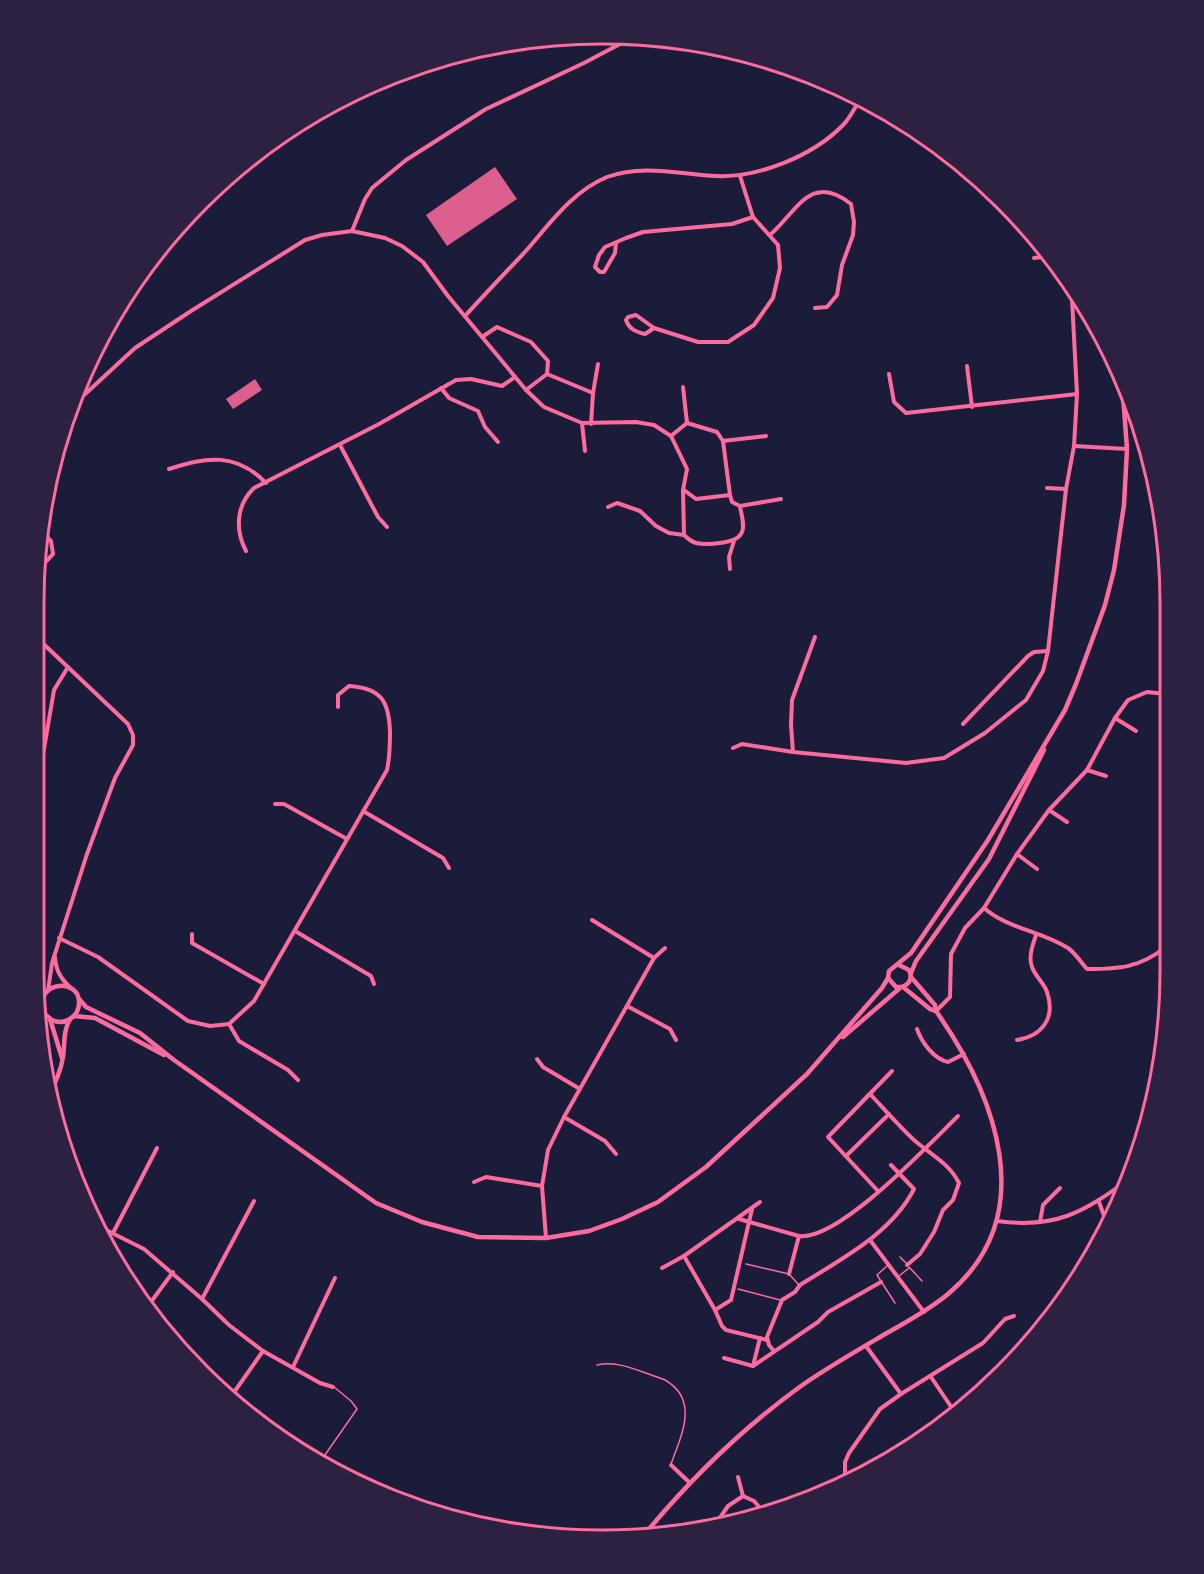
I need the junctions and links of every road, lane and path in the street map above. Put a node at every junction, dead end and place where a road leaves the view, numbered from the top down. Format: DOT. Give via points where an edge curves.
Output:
graph roads {
  1 [pos="619,44"];
  2 [pos="857,105"];
  3 [pos="740,176"];
  4 [pos="753,217"];
  5 [pos="352,231"];
  6 [pos="770,235"];
  7 [pos="616,243"];
  8 [pos="1041,257"];
  9 [pos="1034,258"];
  10 [pos="1072,302"];
  11 [pos="815,308"];
  12 [pos="465,316"];
  13 [pos="654,328"];
  14 [pos="482,337"];
  15 [pos="598,364"];
  16 [pos="967,366"];
  17 [pos="547,374"];
  18 [pos="889,374"];
  19 [pos="515,377"];
  20 [pos="683,387"];
  21 [pos="441,388"];
  22 [pos="526,390"];
  23 [pos="593,393"];
  24 [pos="1077,394"];
  25 [pos="83,396"];
  26 [pos="972,407"];
  27 [pos="1126,410"];
  28 [pos="582,423"];
  29 [pos="687,423"];
  30 [pos="591,424"];
  31 [pos="671,436"];
  32 [pos="766,436"];
  33 [pos="723,441"];
  34 [pos="498,442"];
  35 [pos="340,445"];
  36 [pos="1074,446"];
  37 [pos="1127,449"];
  38 [pos="585,451"];
  39 [pos="169,469"];
  40 [pos="266,483"];
  41 [pos="1047,488"];
  42 [pos="1066,489"];
  43 [pos="683,490"];
  44 [pos="730,495"];
  45 [pos="781,499"];
  46 [pos="740,506"];
  47 [pos="608,507"];
  48 [pos="387,527"];
  49 [pos="684,535"];
  50 [pos="47,537"];
  51 [pos="734,541"];
  52 [pos="246,551"];
  53 [pos="45,562"];
  54 [pos="730,569"];
  55 [pos="815,637"];
  56 [pos="44,644"];
  57 [pos="1048,651"];
  58 [pos="68,667"];
  59 [pos="1160,693"];
  60 [pos="338,707"];
  61 [pos="1115,718"];
  62 [pos="1057,723"];
  63 [pos="963,724"];
  64 [pos="1136,731"];
  65 [pos="733,748"];
  66 [pos="793,752"];
  67 [pos="44,755"];
  68 [pos="1086,771"];
  69 [pos="1106,776"];
  70 [pos="275,804"];
  71 [pos="1050,810"];
  72 [pos="363,812"];
  73 [pos="1067,822"];
  74 [pos="347,839"];
  75 [pos="1017,854"];
  76 [pos="449,868"];
  77 [pos="1037,869"];
  78 [pos="984,908"];
  79 [pos="592,920"];
  80 [pos="295,932"];
  81 [pos="192,934"];
  82 [pos="1036,935"];
  83 [pos="59,938"];
  84 [pos="665,948"];
  85 [pos="1160,951"];
  86 [pos="55,954"];
  87 [pos="654,958"];
  88 [pos="899,965"];
  89 [pos="911,975"];
  90 [pos="888,978"];
  91 [pos="264,984"];
  92 [pos="375,984"];
  93 [pos="902,987"];
  94 [pos="70,988"];
  95 [pos="48,991"];
  96 [pos="45,995"];
  97 [pos="80,1000"];
  98 [pos="627,1006"];
  99 [pos="936,1011"];
  100 [pos="45,1014"];
  101 [pos="72,1017"];
  102 [pos="50,1019"];
  103 [pos="229,1024"];
  104 [pos="917,1029"];
  105 [pos="676,1040"];
  106 [pos="1017,1040"];
  107 [pos="828,1051"];
  108 [pos="964,1054"];
  109 [pos="537,1059"];
  110 [pos="174,1060"];
  111 [pos="62,1061"];
  112 [pos="892,1071"];
  113 [pos="298,1080"];
  114 [pos="55,1084"];
  115 [pos="580,1089"];
  116 [pos="871,1095"];
  117 [pos="889,1114"];
  118 [pos="958,1116"];
  119 [pos="564,1117"];
  120 [pos="157,1148"];
  121 [pos="926,1149"];
  122 [pos="616,1154"];
  123 [pos="846,1156"];
  124 [pos="891,1165"];
  125 [pos="900,1175"];
  126 [pos="474,1182"];
  127 [pos="542,1186"];
  128 [pos="1060,1188"];
  129 [pos="1117,1188"];
  130 [pos="878,1191"];
  131 [pos="254,1201"];
  132 [pos="760,1202"];
  133 [pos="1099,1202"];
  134 [pos="752,1209"];
  135 [pos="1104,1216"];
  136 [pos="738,1219"];
  137 [pos="997,1221"];
  138 [pos="751,1222"];
  139 [pos="1040,1222"];
  140 [pos="107,1231"];
  141 [pos="113,1233"];
  142 [pos="799,1236"];
  143 [pos="546,1238"];
  144 [pos="870,1240"];
  145 [pos="684,1256"];
  146 [pos="900,1257"];
  147 [pos="746,1264"];
  148 [pos="889,1264"];
  149 [pos="908,1266"];
  150 [pos="662,1268"];
  151 [pos="173,1272"];
  152 [pos="789,1274"];
  153 [pos="898,1277"];
  154 [pos="335,1278"];
  155 [pos="922,1281"];
  156 [pos="881,1282"];
  157 [pos="800,1285"];
  158 [pos="738,1289"];
  159 [pos="202,1299"];
  160 [pos="782,1300"];
  161 [pos="151,1301"];
  162 [pos="896,1303"];
  163 [pos="715,1310"];
  164 [pos="924,1312"];
  165 [pos="1014,1316"];
  166 [pos="760,1338"];
  167 [pos="767,1340"];
  168 [pos="867,1346"];
  169 [pos="263,1351"];
  170 [pos="774,1351"];
  171 [pos="724,1359"];
  172 [pos="597,1365"];
  173 [pos="753,1366"];
  174 [pos="293,1367"];
  175 [pos="931,1377"];
  176 [pos="333,1386"];
  177 [pos="234,1392"];
  178 [pos="901,1394"];
  179 [pos="951,1407"];
  180 [pos="324,1456"];
  181 [pos="671,1465"];
  182 [pos="845,1475"];
  183 [pos="738,1477"];
  184 [pos="689,1482"];
  185 [pos="743,1496"];
  186 [pos="759,1508"];
  187 [pos="720,1518"];
  188 [pos="650,1528"];
  1 -- 5 [label="street" via="486,109 406,160 372,188"];
  2 -- 3 [label="street" via="844,125 809,152 758,173"];
  3 -- 4 [label="street"];
  3 -- 12 [label="street" via="636,170 591,185 565,206"];
  4 -- 6 [label="street"];
  4 -- 7 [label="street" via="732,224 643,232"];
  5 -- 12 [label="street" via="385,238 416,255"];
  5 -- 25 [label="street" via="305,240 128,354"];
  6 -- 11 [label="street" via="809,194 838,193 851,204 853,235 837,295 827,307"];
  6 -- 13 [label="street" via="778,245 780,268 774,298 754,326 728,342 698,342"];
  7 -- 7 [label="street" via="605,247 599,255 595,267 600,272 604,273 610,264"];
  8 -- 9 [label="street"];
  10 -- 24 [label="street"];
  12 -- 14 [label="street"];
  13 -- 13 [label="street" via="645,334 636,332 626,320 636,315"];
  14 -- 17 [label="street" via="497,327 531,342 548,361"];
  14 -- 19 [label="street"];
  15 -- 23 [label="street"];
  16 -- 26 [label="street"];
  17 -- 22 [label="street"];
  17 -- 23 [label="street"];
  18 -- 26 [label="street" via="894,402 906,413"];
  19 -- 21 [label="street" via="502,386 471,379 456,380"];
  19 -- 22 [label="street"];
  20 -- 29 [label="street"];
  21 -- 34 [label="street" via="449,398 478,411"];
  21 -- 35 [label="street"];
  22 -- 28 [label="street" via="544,407"];
  23 -- 30 [label="street"];
  24 -- 26 [label="street"];
  24 -- 36 [label="street"];
  27 -- 37 [label="main road"];
  28 -- 30 [label="street"];
  28 -- 38 [label="street"];
  29 -- 31 [label="street"];
  29 -- 33 [label="street" via="717,432"];
  30 -- 31 [label="street" via="636,422 654,425"];
  31 -- 43 [label="street" via="687,469"];
  32 -- 33 [label="street"];
  33 -- 44 [label="street"];
  35 -- 40 [label="street"];
  35 -- 48 [label="street"];
  36 -- 37 [label="street"];
  36 -- 42 [label="street"];
  37 -- 62 [label="main road" via="1124,506 1114,570 1076,684"];
  39 -- 40 [label="street" via="232,460 254,471"];
  40 -- 52 [label="street" via="245,496 240,508 238,533"];
  41 -- 42 [label="street"];
  42 -- 57 [label="street"];
  43 -- 44 [label="street" via="696,499"];
  43 -- 49 [label="street"];
  44 -- 46 [label="street" via="732,502"];
  45 -- 46 [label="street"];
  46 -- 51 [label="street" via="744,527"];
  47 -- 49 [label="street" via="617,502 640,511 669,533"];
  49 -- 51 [label="street" via="697,543"];
  50 -- 53 [label="street" via="53,554"];
  51 -- 54 [label="street"];
  55 -- 66 [label="street" via="792,700"];
  56 -- 58 [label="street"];
  57 -- 63 [label="street" via="1034,651 1028,656"];
  57 -- 66 [label="street" via="1043,671 1026,700 985,733 944,758 906,763"];
  58 -- 67 [label="street" via="54,690"];
  58 -- 83 [label="street" via="128,724 134,735"];
  59 -- 61 [label="street" via="1147,692 1128,700"];
  60 -- 72 [label="street" via="338,694 350,686 365,687 380,696 389,711 391,752 387,770"];
  61 -- 64 [label="street"];
  61 -- 68 [label="street"];
  62 -- 88 [label="main road" via="988,840"];
  62 -- 89 [label="main road" via="989,859 916,961"];
  65 -- 66 [label="street" via="742,744"];
  68 -- 69 [label="street"];
  68 -- 71 [label="street"];
  70 -- 74 [label="street" via="284,804"];
  71 -- 73 [label="street"];
  71 -- 75 [label="street"];
  72 -- 74 [label="street"];
  72 -- 76 [label="street" via="443,858"];
  74 -- 80 [label="street"];
  75 -- 77 [label="street"];
  75 -- 78 [label="street"];
  78 -- 82 [label="street" via="995,918"];
  78 -- 99 [label="street" via="965,928 951,954 950,997"];
  79 -- 87 [label="street"];
  80 -- 91 [label="street"];
  80 -- 92 [label="street" via="371,976"];
  81 -- 91 [label="street" via="192,943"];
  82 -- 85 [label="street" via="1070,950 1087,969 1134,966"];
  82 -- 106 [label="street" via="1031,966 1047,992 1050,1012 1039,1032"];
  83 -- 86 [label="street"];
  83 -- 103 [label="street" via="98,957 188,1021 210,1026"];
  84 -- 87 [label="street"];
  86 -- 94 [label="street" via="61,979"];
  86 -- 95 [label="street"];
  87 -- 98 [label="street"];
  88 -- 89 [label="main road"];
  88 -- 90 [label="main road" via="889,971"];
  89 -- 93 [label="main road"];
  89 -- 99 [label="main road"];
  90 -- 93 [label="main road" via="892,985"];
  90 -- 107 [label="main road"];
  91 -- 103 [label="street" via="254,1001"];
  93 -- 99 [label="main road"];
  93 -- 107 [label="main road"];
  94 -- 95 [label="main road" via="53,987"];
  94 -- 97 [label="main road"];
  95 -- 96 [label="main road"];
  97 -- 101 [label="main road"];
  97 -- 110 [label="main road" via="86,1007 140,1033"];
  98 -- 105 [label="street" via="670,1029"];
  98 -- 115 [label="street"];
  99 -- 108 [label="main road"];
  100 -- 102 [label="main road"];
  101 -- 102 [label="main road" via="60,1022"];
  101 -- 110 [label="main road" via="95,1018"];
  101 -- 111 [label="main road" via="65,1029"];
  102 -- 111 [label="main road"];
  103 -- 113 [label="street" via="239,1041"];
  104 -- 108 [label="street" via="920,1038 942,1060 948,1062"];
  107 -- 143 [label="main road" via="706,1167 658,1202 589,1231"];
  108 -- 137 [label="main road" via="990,1113 1001,1157"];
  109 -- 115 [label="street" via="543,1067"];
  110 -- 143 [label="main road" via="376,1203 422,1222 478,1237"];
  111 -- 114 [label="main road"];
  112 -- 116 [label="street"];
  115 -- 119 [label="street"];
  116 -- 117 [label="street"];
  116 -- 123 [label="street" via="828,1137"];
  117 -- 121 [label="street"];
  117 -- 123 [label="street"];
  118 -- 121 [label="street"];
  119 -- 122 [label="street" via="605,1141"];
  119 -- 127 [label="street" via="548,1150"];
  120 -- 141 [label="street"];
  121 -- 125 [label="street"];
  121 -- 149 [label="street" via="959,1183 934,1232"];
  123 -- 130 [label="street"];
  124 -- 125 [label="street"];
  125 -- 130 [label="street"];
  125 -- 144 [label="street" via="914,1189 907,1203"];
  126 -- 127 [label="street" via="486,1177"];
  127 -- 143 [label="street"];
  128 -- 139 [label="street" via="1043,1205"];
  129 -- 133 [label="street"];
  130 -- 142 [label="street" via="818,1234"];
  131 -- 159 [label="street"];
  132 -- 134 [label="street"];
  133 -- 135 [label="street"];
  133 -- 139 [label="street" via="1073,1215"];
  134 -- 136 [label="street"];
  134 -- 138 [label="street"];
  136 -- 138 [label="street"];
  136 -- 145 [label="street"];
  137 -- 139 [label="street"];
  137 -- 164 [label="main road" via="974,1266 950,1293"];
  138 -- 142 [label="street"];
  138 -- 163 [label="street" via="731,1300"];
  140 -- 141 [label="street"];
  141 -- 151 [label="street" via="144,1249"];
  142 -- 152 [label="street"];
  144 -- 148 [label="street"];
  144 -- 157 [label="street"];
  145 -- 150 [label="street"];
  145 -- 163 [label="street"];
  146 -- 149 [label="lane"];
  147 -- 152 [label="lane"];
  148 -- 153 [label="street"];
  148 -- 156 [label="lane" via="877,1275"];
  149 -- 153 [label="lane"];
  149 -- 155 [label="lane"];
  151 -- 159 [label="street"];
  151 -- 161 [label="street"];
  152 -- 157 [label="lane"];
  153 -- 164 [label="street"];
  154 -- 174 [label="street"];
  156 -- 162 [label="lane"];
  156 -- 170 [label="street" via="828,1312"];
  157 -- 160 [label="street"];
  158 -- 160 [label="lane"];
  159 -- 169 [label="street"];
  160 -- 167 [label="street"];
  163 -- 166 [label="street" via="726,1330"];
  164 -- 168 [label="main road"];
  165 -- 175 [label="street" via="1005,1319 984,1343"];
  166 -- 167 [label="street"];
  166 -- 173 [label="street"];
  167 -- 170 [label="street"];
  168 -- 178 [label="street"];
  168 -- 184 [label="main road" via="757,1419"];
  169 -- 174 [label="street"];
  169 -- 177 [label="street"];
  170 -- 173 [label="street"];
  171 -- 173 [label="street"];
  172 -- 181 [label="lane" via="606,1362 636,1370 666,1380 677,1390 685,1403 686,1424"];
  174 -- 176 [label="street"];
  175 -- 178 [label="street"];
  175 -- 179 [label="street"];
  176 -- 180 [label="lane" via="357,1409"];
  178 -- 182 [label="street" via="880,1409 857,1439 845,1462"];
  181 -- 184 [label="street"];
  183 -- 185 [label="street"];
  184 -- 188 [label="main road"];
  185 -- 186 [label="street"];
  185 -- 187 [label="street" via="728,1506"];
}
